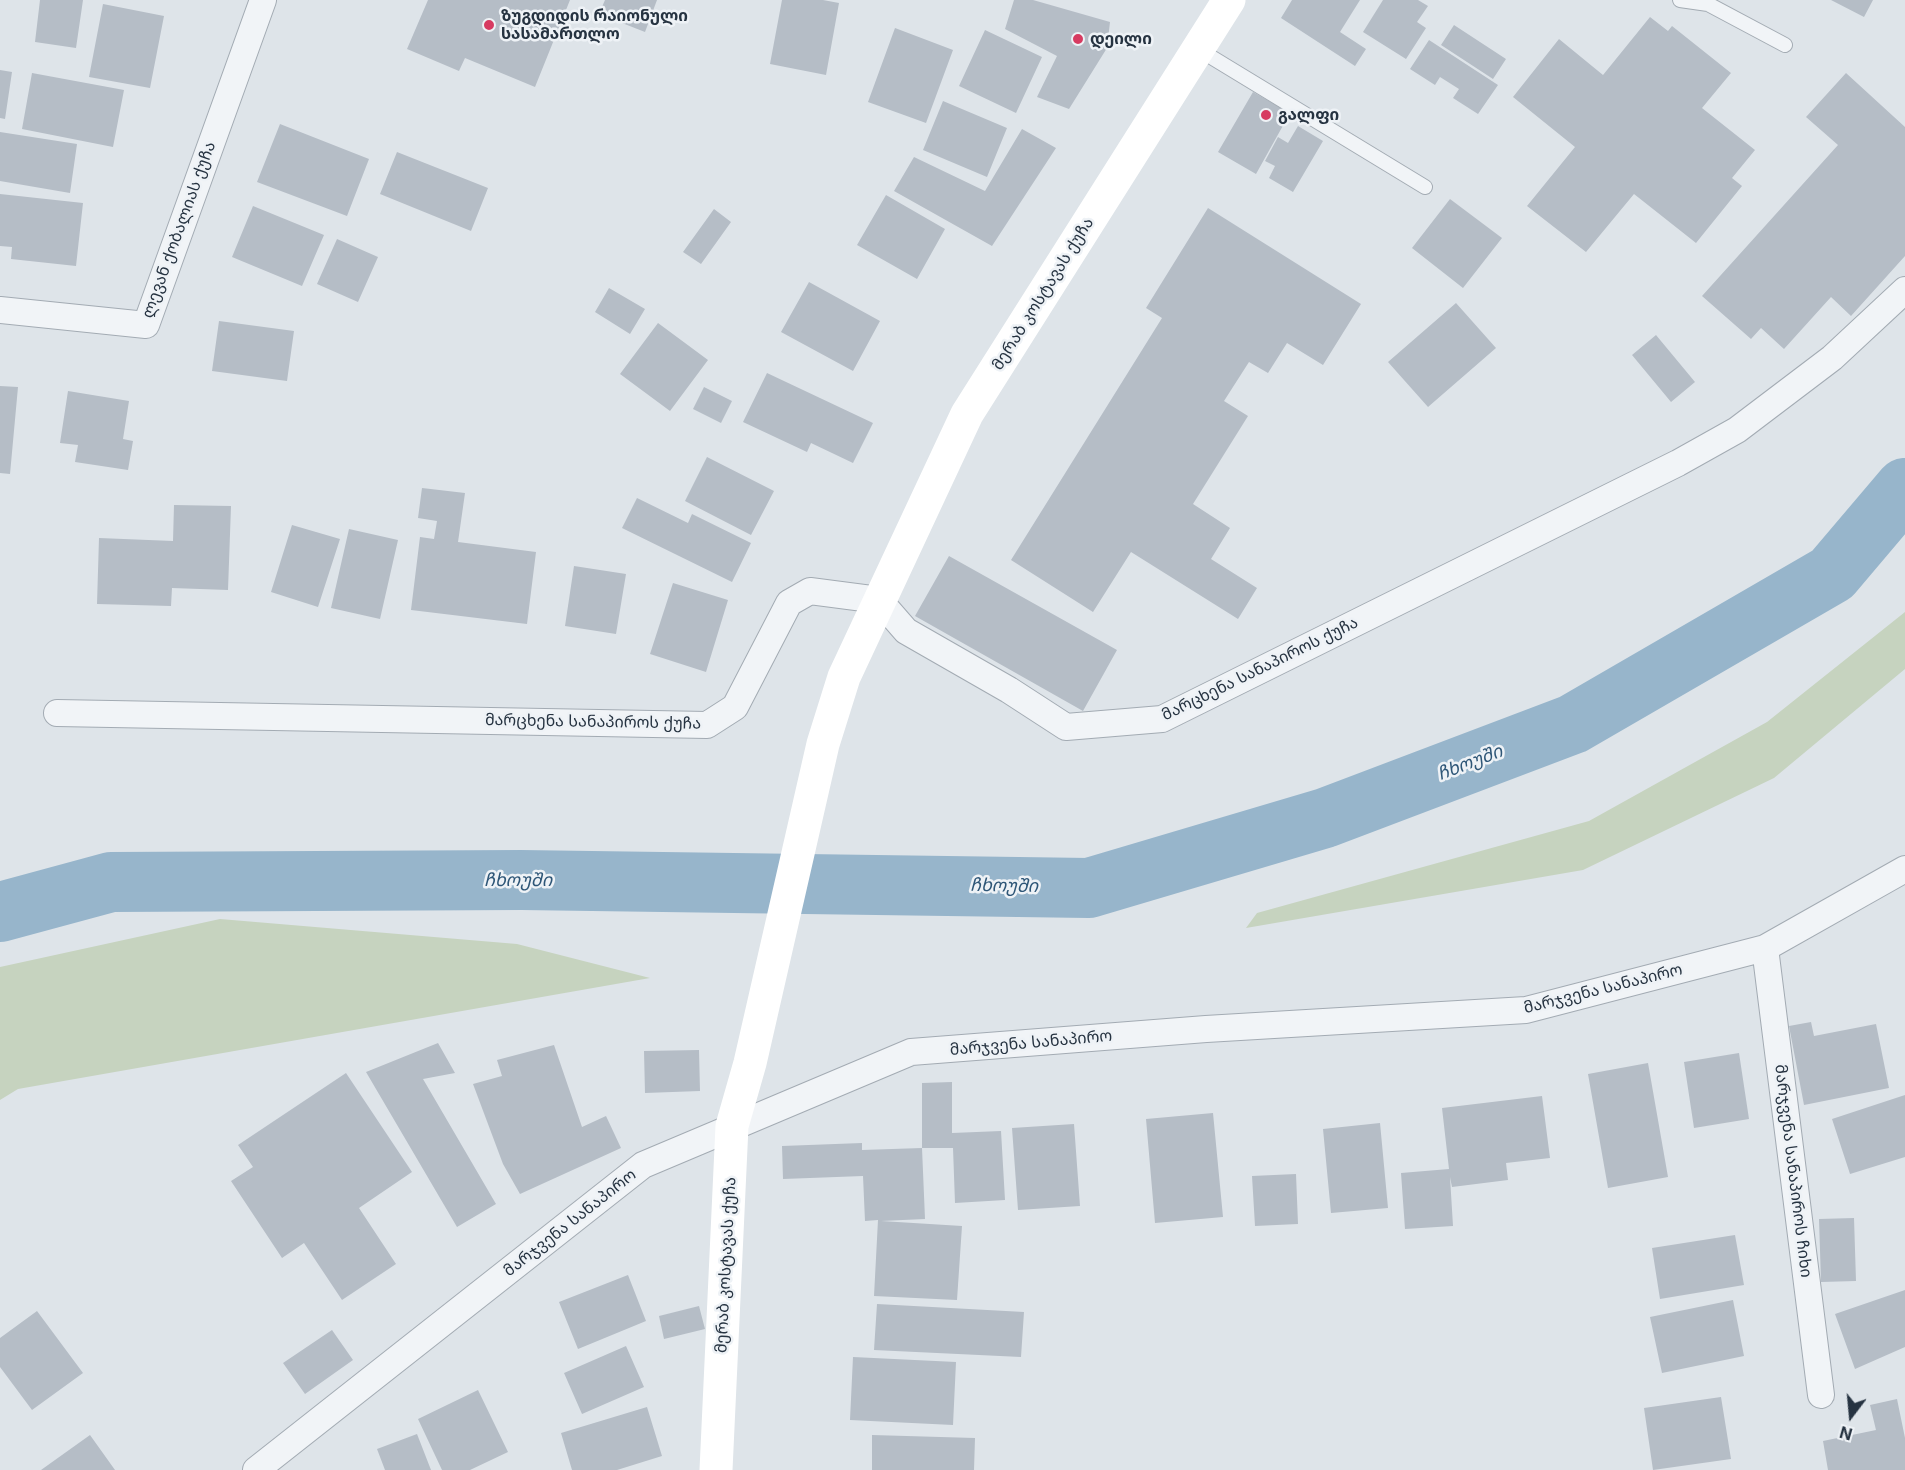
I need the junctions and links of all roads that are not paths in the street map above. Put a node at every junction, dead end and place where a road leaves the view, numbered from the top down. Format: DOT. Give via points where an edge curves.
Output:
graph roads {
  1 [pos="263,0"];
  2 [pos="1229,0"];
  3 [pos="1680,0"];
  4 [pos="1785,45"];
  5 [pos="1198,49"];
  6 [pos="1425,187"];
  7 [pos="1905,290"];
  8 [pos="0,310"];
  9 [pos="879,600"];
  10 [pos="57,712"];
  11 [pos="1905,869"];
  12 [pos="1765,948"];
  13 [pos="732,1126"];
  14 [pos="1821,1395"];
  15 [pos="256,1470"];
  16 [pos="716,1470"];
  1 -- 8 [label="street, ლევან ქობალიას ქუჩა" via="146,325"];
  2 -- 5 [label="street, მერაბ კოსტავას ქუჩა"];
  3 -- 4 [label="lane" via="1708,4"];
  5 -- 6 [label="lane"];
  5 -- 9 [label="street, მერაბ კოსტავას ქუჩა" via="968,414"];
  7 -- 9 [label="street, მარცხენა სანაპიროს ქუჩა" via="1832,358 1737,429 1678,463 1162,719 1066,727 906,631"];
  9 -- 10 [label="street, მარცხენა სანაპიროს ქუჩა" via="810,591 789,603 735,707 707,725"];
  9 -- 13 [label="street, მერაბ კოსტავას ქუჩა" via="844,677 823,744"];
  11 -- 12 [label="street, მარჯვენა სანაპირო"];
  12 -- 13 [label="street, მარჯვენა სანაპირო" via="1526,1010 911,1052"];
  12 -- 14 [label="street, მარჯვენა სანაპიროს ჩიხი"];
  13 -- 15 [label="street, მარჯვენა სანაპირო" via="644,1165"];
  13 -- 16 [label="street, მერაბ კოსტავას ქუჩა"];
}
